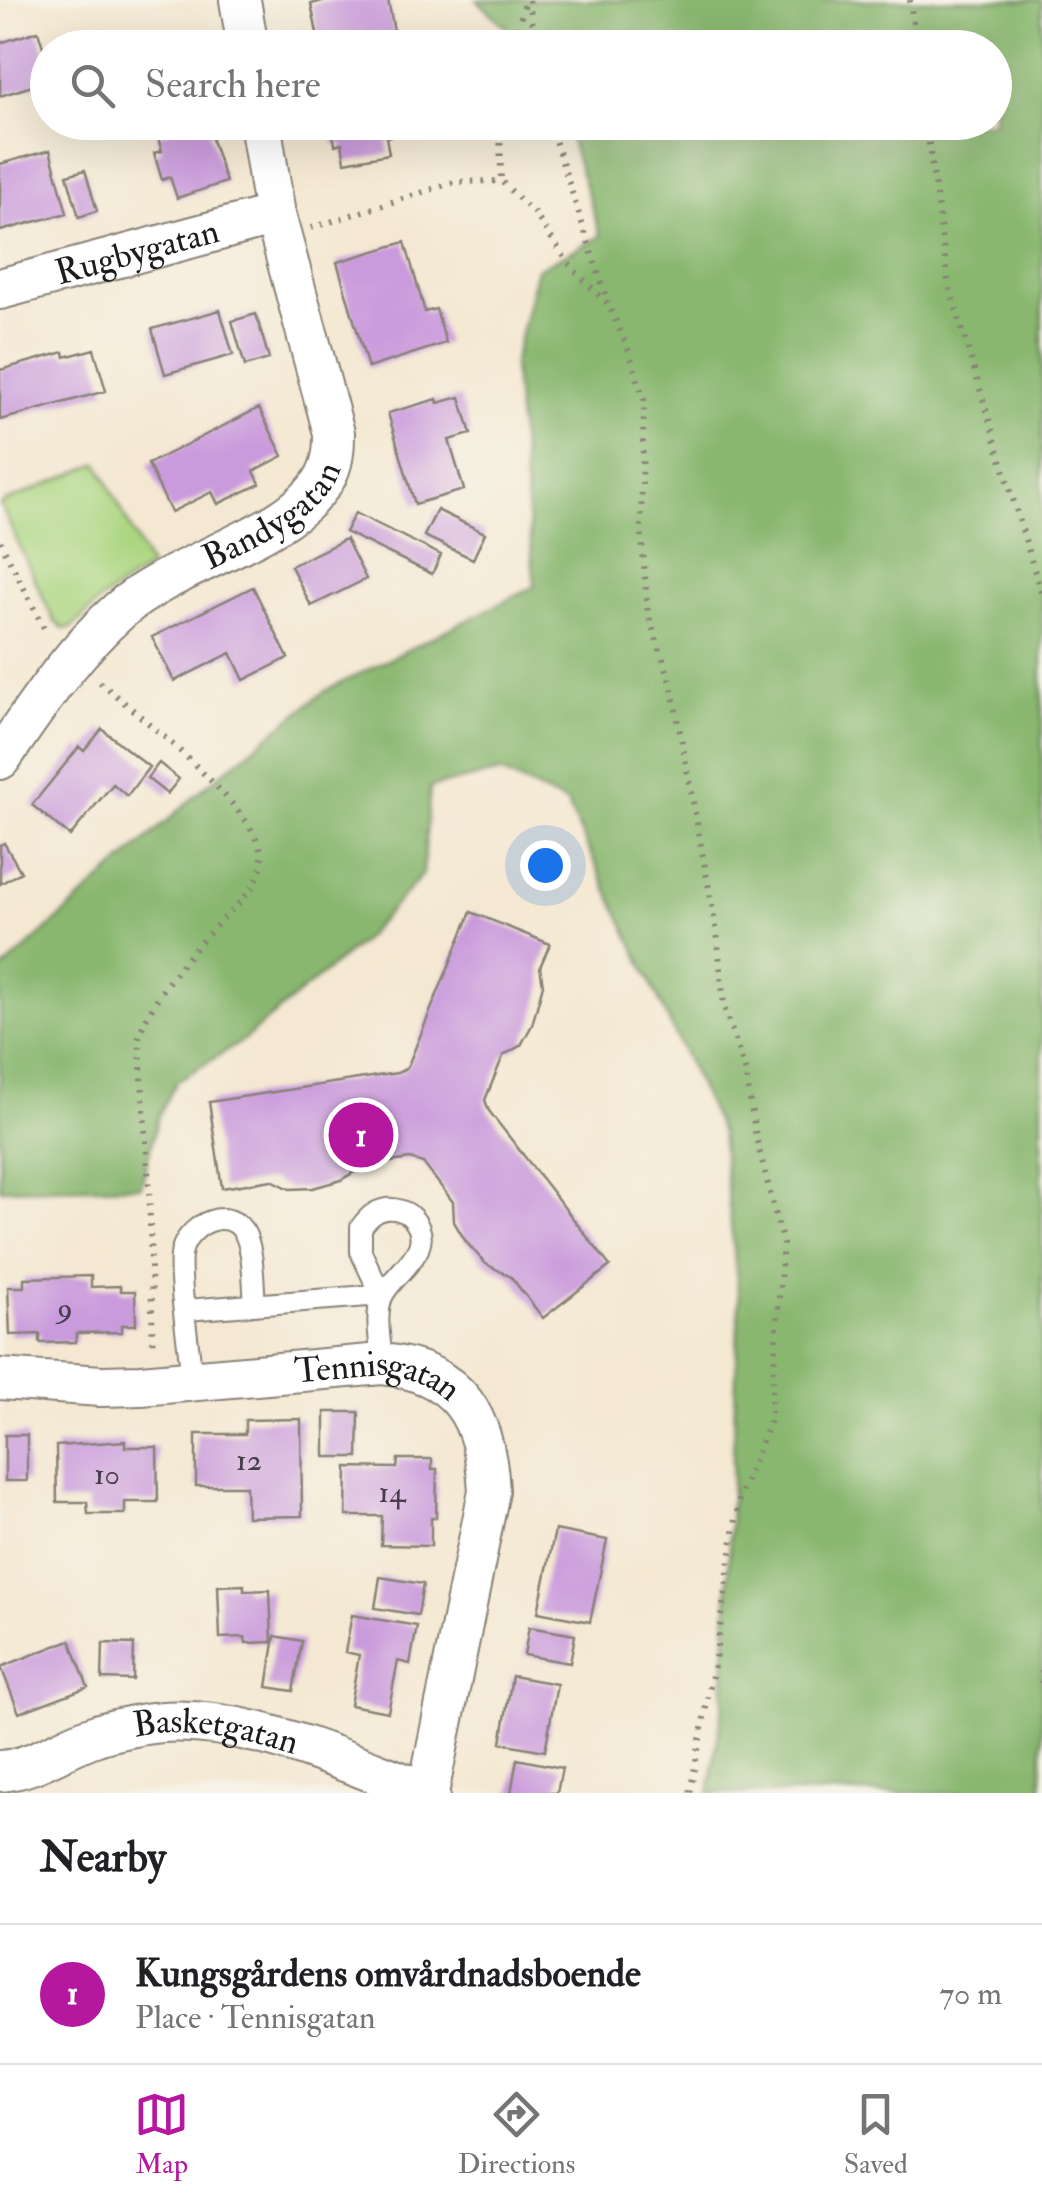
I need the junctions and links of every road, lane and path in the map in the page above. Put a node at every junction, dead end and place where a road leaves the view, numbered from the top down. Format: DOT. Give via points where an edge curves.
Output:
graph roads {
  1 [pos="240,0"];
  2 [pos="528,0"];
  3 [pos="910,0"];
  4 [pos="245,30"];
  5 [pos="518,30"];
  6 [pos="532,30"];
  7 [pos="914,30"];
  8 [pos="263,140"];
  9 [pos="500,140"];
  10 [pos="555,140"];
  11 [pos="928,140"];
  12 [pos="501,182"];
  13 [pos="278,226"];
  14 [pos="0,290"];
  15 [pos="608,304"];
  16 [pos="0,541"];
  17 [pos="1042,596"];
  18 [pos="72,656"];
  19 [pos="0,759"];
  20 [pos="254,1305"];
  21 [pos="186,1310"];
  22 [pos="382,1364"];
  23 [pos="0,1378"];
  24 [pos="173,1382"];
  25 [pos="1042,1670"];
  26 [pos="1042,1684"];
  27 [pos="0,1771"];
  28 [pos="428,1793"];
  29 [pos="690,1793"];
  1 -- 4 [label="street"];
  2 -- 5 [label="path"];
  2 -- 6 [label="path"];
  3 -- 7 [label="path"];
  8 -- 13 [label="street, Bandygatan"];
  9 -- 12 [label="path"];
  10 -- 15 [label="path"];
  11 -- 17 [label="path" via="948,282"];
  12 -- 13 [label="path" via="455,182"];
  12 -- 15 [label="path" via="534,212 572,268"];
  13 -- 14 [label="street, Rugbygatan"];
  13 -- 18 [label="street, Bandygatan" via="334,434 324,478 278,521 156,582"];
  15 -- 29 [label="path" via="644,400 641,526 648,614 671,682 717,932 724,1008 746,1070 783,1244 770,1420 739,1499"];
  16 -- 18 [label="path" via="50,638"];
  18 -- 19 [label="street, Bandygatan"];
  18 -- 24 [label="path" via="222,790 260,844 257,879 159,998 139,1036"];
  20 -- 21 [label="lane"];
  20 -- 21 [label="lane" via="246,1236 226,1220 211,1220 196,1226 180,1255"];
  20 -- 22 [label="lane" via="382,1296"];
  21 -- 24 [label="lane"];
  22 -- 24 [label="street, Tennisgatan"];
  22 -- 28 [label="street, Tennisgatan" via="434,1375 461,1398 488,1460 490,1491"];
  23 -- 24 [label="street, Tennisgatan" via="101,1386"];
  25 -- 26 [label="path"];
  27 -- 28 [label="street, Basketgatan" via="95,1735 187,1721 240,1726"];
}
